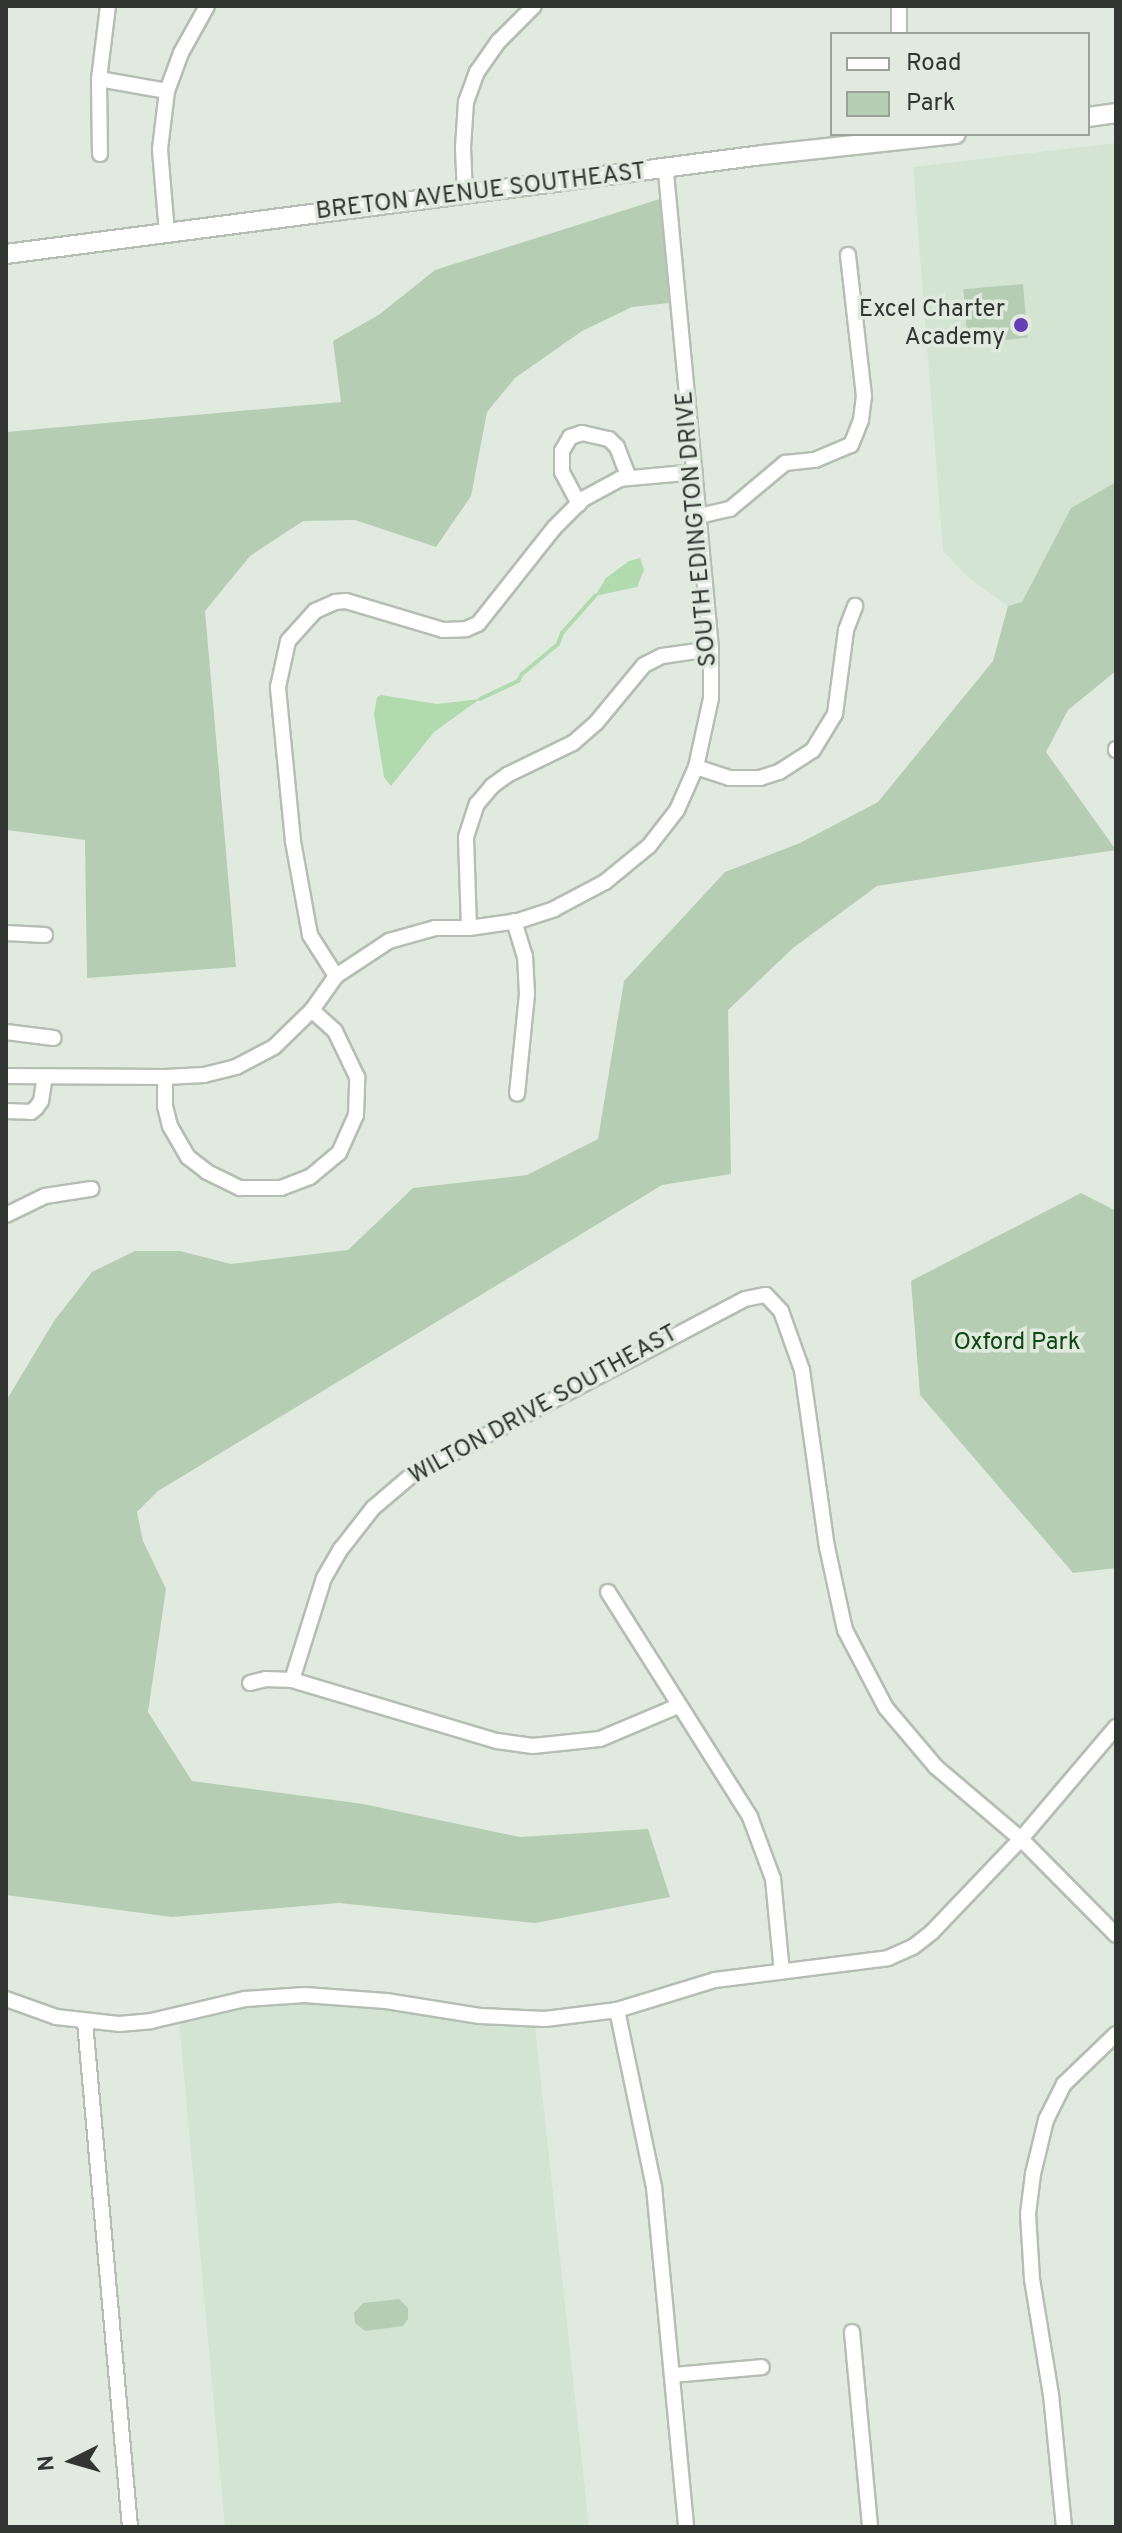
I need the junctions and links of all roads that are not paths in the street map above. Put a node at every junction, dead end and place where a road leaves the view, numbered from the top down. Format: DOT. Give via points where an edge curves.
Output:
graph roads {
  1 [pos="108,6"];
  2 [pos="534,6"];
  3 [pos="899,6"];
  4 [pos="198,9"];
  5 [pos="899,32"];
  6 [pos="99,79"];
  7 [pos="167,91"];
  8 [pos="1116,113"];
  9 [pos="1090,117"];
  10 [pos="906,137"];
  11 [pos="100,154"];
  12 [pos="666,169"];
  13 [pos="465,195"];
  14 [pos="167,233"];
  15 [pos="6,254"];
  16 [pos="848,255"];
  17 [pos="695,472"];
  18 [pos="629,478"];
  19 [pos="579,504"];
  20 [pos="699,516"];
  21 [pos="855,606"];
  22 [pos="711,649"];
  23 [pos="696,767"];
  24 [pos="514,921"];
  25 [pos="469,928"];
  26 [pos="6,933"];
  27 [pos="45,935"];
  28 [pos="336,976"];
  29 [pos="312,1010"];
  30 [pos="6,1032"];
  31 [pos="54,1038"];
  32 [pos="6,1076"];
  33 [pos="45,1077"];
  34 [pos="165,1077"];
  35 [pos="517,1094"];
  36 [pos="6,1111"];
  37 [pos="91,1189"];
  38 [pos="6,1215"];
  39 [pos="608,1592"];
  40 [pos="292,1680"];
  41 [pos="250,1683"];
  42 [pos="678,1706"];
  43 [pos="1116,1727"];
  44 [pos="1021,1839"];
  45 [pos="1116,1935"];
  46 [pos="782,1972"];
  47 [pos="6,1999"];
  48 [pos="617,2010"];
  49 [pos="85,2022"];
  50 [pos="1116,2034"];
  51 [pos="852,2332"];
  52 [pos="762,2367"];
  53 [pos="673,2375"];
  54 [pos="130,2527"];
  55 [pos="686,2527"];
  56 [pos="870,2527"];
  57 [pos="1064,2527"];
  1 -- 6 [label="street"];
  2 -- 13 [label="street" via="485,62 466,102"];
  3 -- 5 [label="street"];
  4 -- 7 [label="street"];
  6 -- 7 [label="street"];
  6 -- 11 [label="street"];
  7 -- 14 [label="street" via="160,149"];
  8 -- 9 [label="main road"];
  10 -- 12 [label="main road, BRETON AVENUE SOUTHEAST"];
  12 -- 13 [label="main road, BRETON AVENUE SOUTHEAST"];
  12 -- 17 [label="street, SOUTH EDINGTON DRIVE"];
  13 -- 14 [label="main road, BRETON AVENUE SOUTHEAST"];
  14 -- 15 [label="main road, BRETON AVENUE SOUTHEAST"];
  16 -- 20 [label="street" via="864,396 851,445 815,460 785,463 730,509"];
  17 -- 18 [label="street"];
  17 -- 20 [label="street, SOUTH EDINGTON DRIVE"];
  18 -- 19 [label="street"];
  18 -- 19 [label="street" via="609,439 582,433 570,437 562,451 562,472"];
  19 -- 28 [label="street" via="478,624 443,630 335,602 315,611 285,645 278,687 293,841 310,935"];
  20 -- 22 [label="street, SOUTH EDINGTON DRIVE"];
  21 -- 23 [label="street" via="846,630 835,714 813,750 760,778 729,778"];
  22 -- 23 [label="street, SOUTH EDINGTON DRIVE" via="711,698"];
  22 -- 25 [label="street" via="662,656 644,665 573,743 492,786 477,804 466,837"];
  23 -- 24 [label="street, SOUTH EDINGTON DRIVE" via="677,810 649,846 605,882 554,909"];
  24 -- 25 [label="street, SOUTH EDINGTON DRIVE"];
  24 -- 35 [label="street" via="525,956 527,994"];
  25 -- 28 [label="street, SOUTH EDINGTON DRIVE" via="435,928 389,941"];
  26 -- 27 [label="street"];
  28 -- 29 [label="street, SOUTH EDINGTON DRIVE"];
  29 -- 34 [label="street, SOUTH EDINGTON DRIVE" via="274,1047 236,1067"];
  29 -- 34 [label="street" via="335,1031 357,1077 356,1115 339,1153 310,1177 281,1188 240,1188 207,1172 188,1157 170,1126"];
  30 -- 31 [label="street"];
  32 -- 33 [label="street, SOUTH EDINGTON DRIVE"];
  33 -- 34 [label="street, SOUTH EDINGTON DRIVE"];
  33 -- 36 [label="street" via="36,1108"];
  37 -- 38 [label="street" via="45,1196"];
  39 -- 42 [label="street"];
  40 -- 41 [label="street"];
  40 -- 42 [label="street" via="497,1741 533,1746 600,1739"];
  40 -- 44 [label="street, WILTON DRIVE SOUTHEAST" via="324,1578 341,1549 373,1508 413,1474 745,1299 766,1295 781,1311 802,1370 827,1547 845,1630 897,1725 936,1767"];
  42 -- 46 [label="street" via="750,1817 763,1847 773,1879"];
  43 -- 44 [label="street"];
  44 -- 45 [label="street"];
  44 -- 46 [label="street" via="913,1947 865,1963"];
  46 -- 48 [label="street" via="715,1980"];
  47 -- 49 [label="street"];
  48 -- 49 [label="street" via="511,2019 305,1995 245,1999 151,2021"];
  48 -- 53 [label="street" via="654,2187"];
  49 -- 54 [label="street"];
  50 -- 57 [label="street" via="1064,2084 1046,2120 1028,2214"];
  51 -- 56 [label="street"];
  52 -- 53 [label="street"];
  53 -- 55 [label="street"];
}
